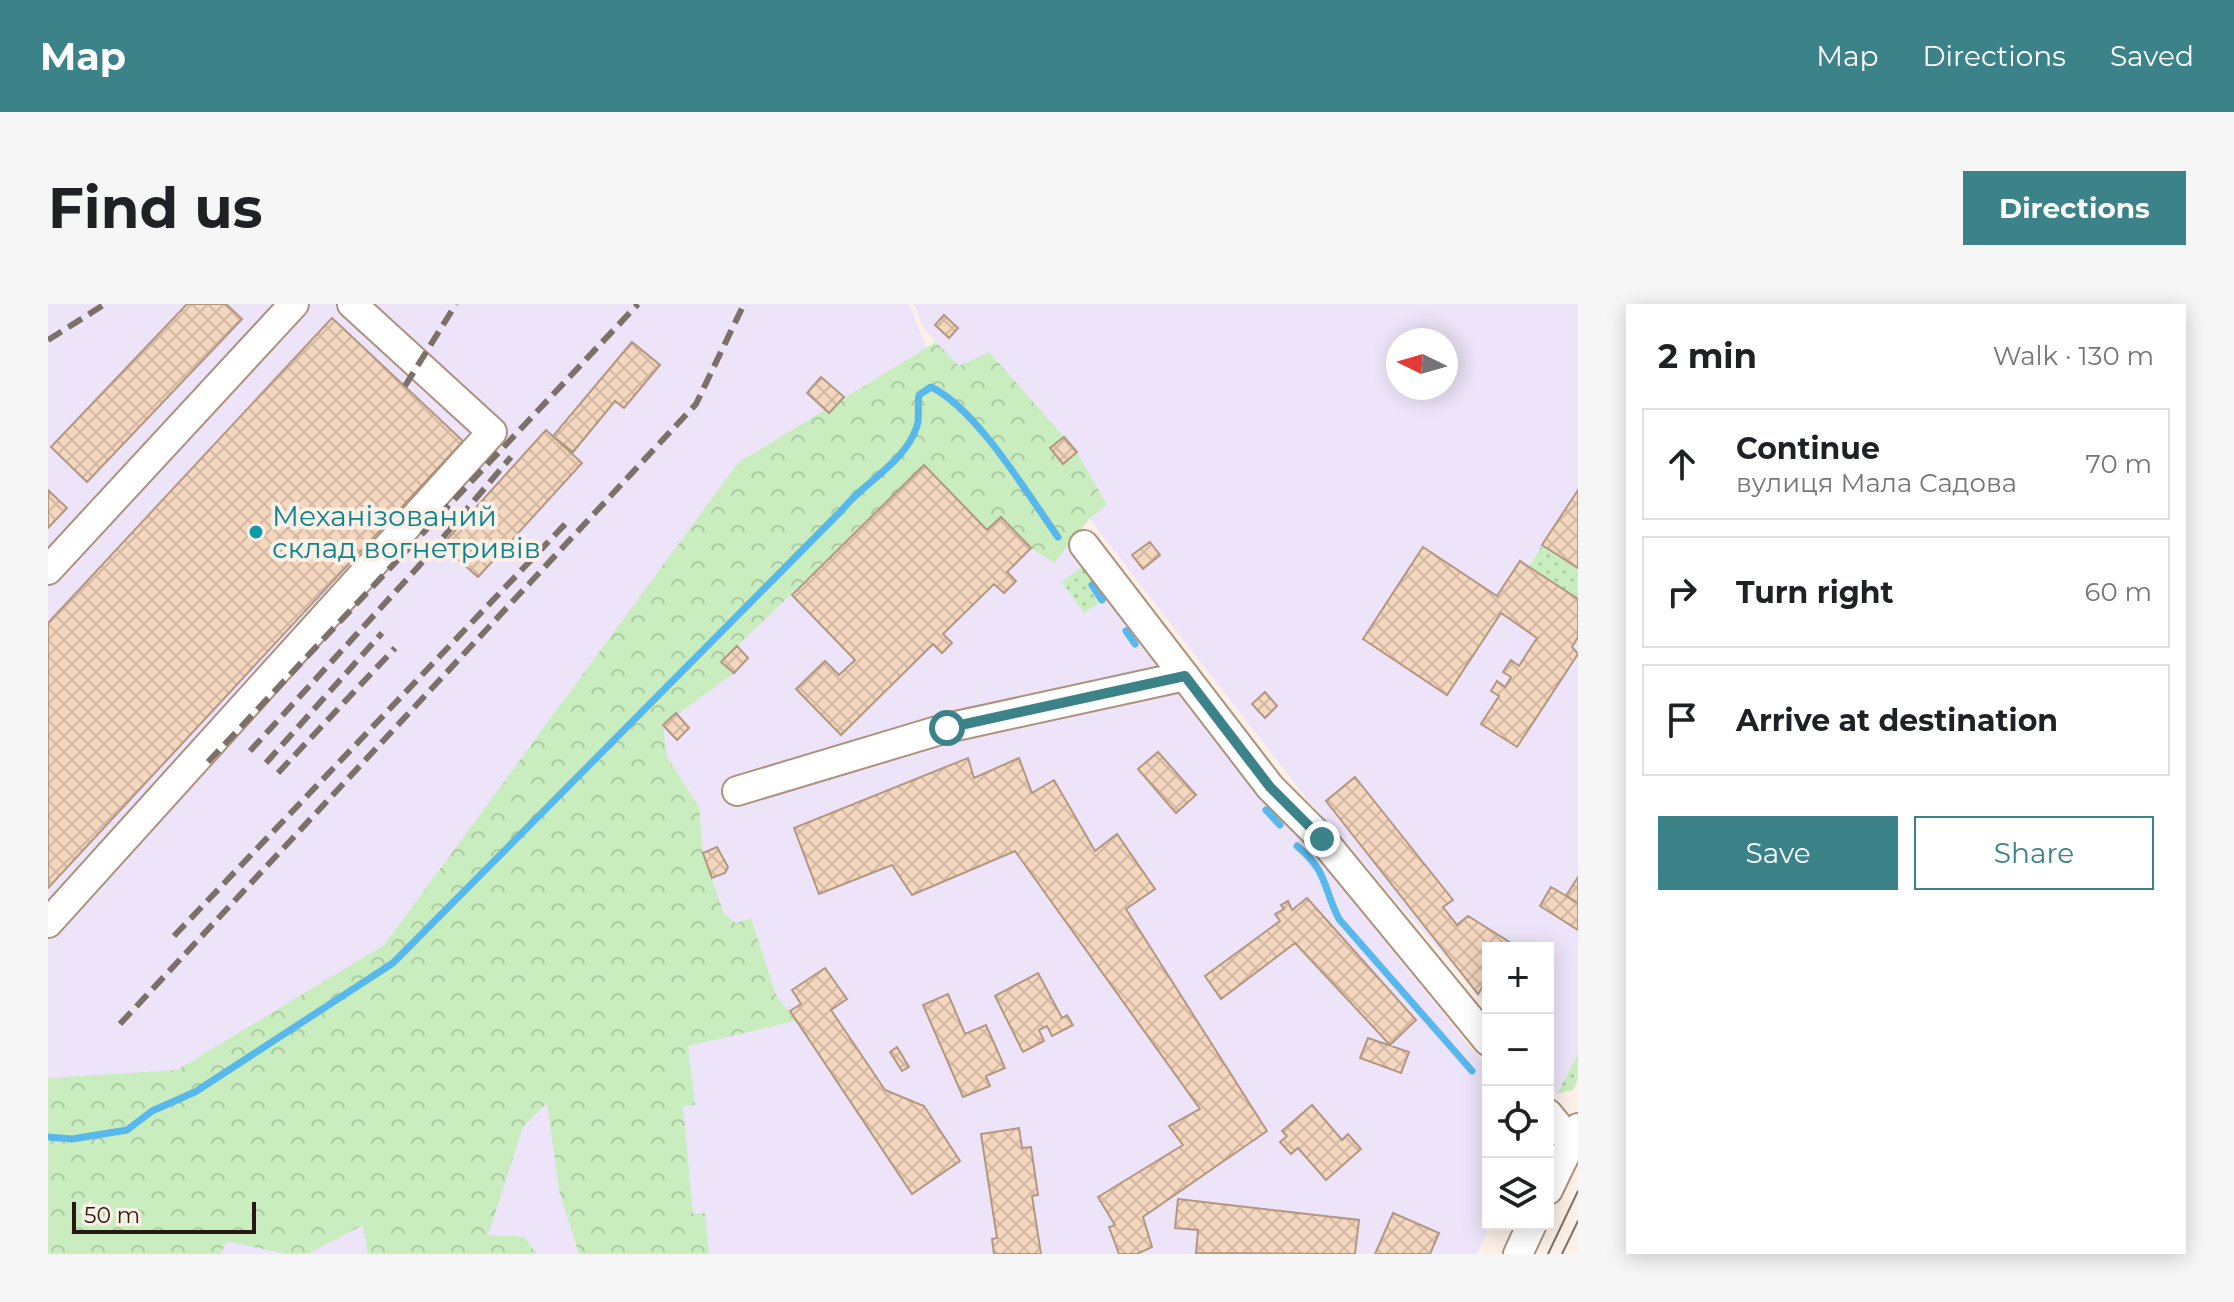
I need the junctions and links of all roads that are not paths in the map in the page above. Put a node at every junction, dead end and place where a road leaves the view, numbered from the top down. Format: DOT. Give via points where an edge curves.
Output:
graph roads {
  1 [pos="294,304"];
  2 [pos="352,304"];
  3 [pos="1084,545"];
  4 [pos="48,570"];
  5 [pos="1185,676"];
  6 [pos="737,791"];
  7 [pos="48,923"];
  8 [pos="1482,1034"];
  9 [pos="1554,1119"];
  10 [pos="1574,1135"];
  11 [pos="1554,1177"];
  12 [pos="1529,1230"];
  13 [pos="1518,1254"];
  1 -- 4 [label="street"];
  2 -- 7 [label="street" via="492,432"];
  3 -- 5 [label="street"];
  5 -- 6 [label="street" via="947,728"];
  5 -- 8 [label="street" via="1270,787 1322,839"];
  9 -- 10 [label="street"];
  10 -- 11 [label="street"];
  12 -- 13 [label="street"];
}
